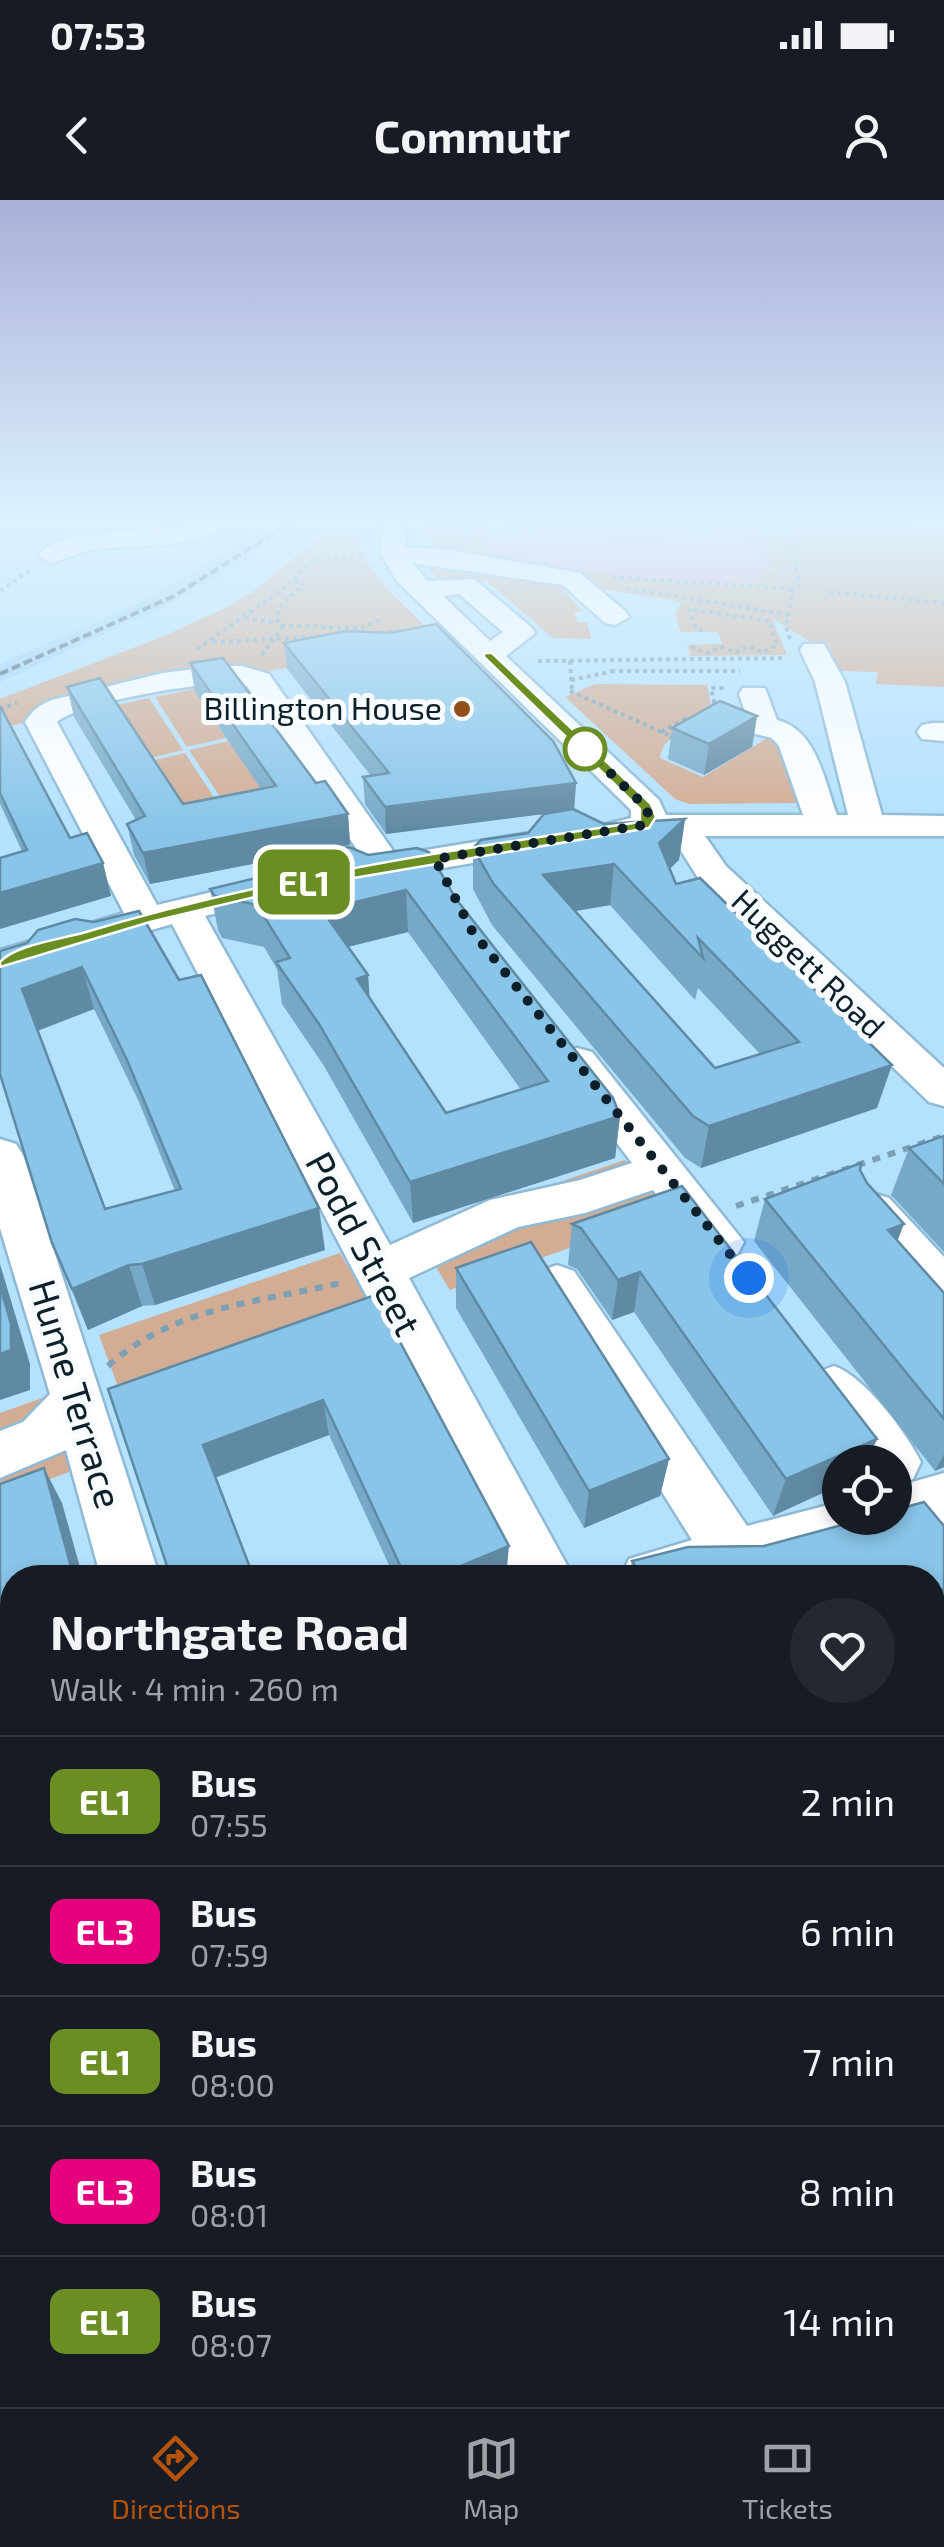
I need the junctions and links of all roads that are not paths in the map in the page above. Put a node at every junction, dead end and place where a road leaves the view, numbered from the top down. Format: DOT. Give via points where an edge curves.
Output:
graph roads {
  1 [pos="458,625"];
  2 [pos="512,625"];
  3 [pos="488,655"];
  4 [pos="814,664"];
  5 [pos="750,682"];
  6 [pos="823,824"];
  7 [pos="867,824"];
  8 [pos="644,825"];
  9 [pos="944,826"];
  10 [pos="688,838"];
  11 [pos="381,859"];
  12 [pos="183,909"];
  13 [pos="142,912"];
  14 [pos="0,962"];
  15 [pos="558,1039"];
  16 [pos="944,1092"];
  17 [pos="0,1154"];
  18 [pos="663,1169"];
  19 [pos="872,1210"];
  20 [pos="377,1272"];
  21 [pos="749,1278"];
  22 [pos="557,1284"];
  23 [pos="944,1289"];
  24 [pos="809,1355"];
  25 [pos="78,1401"];
  26 [pos="871,1445"];
  27 [pos="0,1455"];
  28 [pos="822,1522"];
  29 [pos="732,1554"];
  30 [pos="127,1565"];
  31 [pos="537,1565"];
  32 [pos="694,1565"];
  1 -- 3 [label="street"];
  2 -- 3 [label="street" via="521,633"];
  3 -- 8 [label="street" via="646,807"];
  4 -- 7 [label="street"];
  5 -- 6 [label="street" via="763,726 783,731 794,743"];
  6 -- 7 [label="street"];
  6 -- 10 [label="street"];
  7 -- 9 [label="street"];
  8 -- 10 [label="street"];
  8 -- 11 [label="street" via="442,873"];
  10 -- 16 [label="street, Huggett Road" via="713,873"];
  11 -- 12 [label="street"];
  11 -- 13 [label="street" via="258,680 246,673 216,673 29,712"];
  12 -- 13 [label="street"];
  12 -- 20 [label="street, Podd Street"];
  13 -- 14 [label="street"];
  15 -- 18 [label="street"];
  17 -- 25 [label="street, Hume Terrace"];
  18 -- 20 [label="street" via="586,1196 507,1212"];
  18 -- 21 [label="street"];
  19 -- 23 [label="street"];
  20 -- 31 [label="street, Podd Street"];
  22 -- 29 [label="street"];
  24 -- 26 [label="street"];
  25 -- 27 [label="street" via="42,1438"];
  25 -- 30 [label="street, Hume Terrace"];
  28 -- 29 [label="street"];
  29 -- 32 [label="street"];
}
